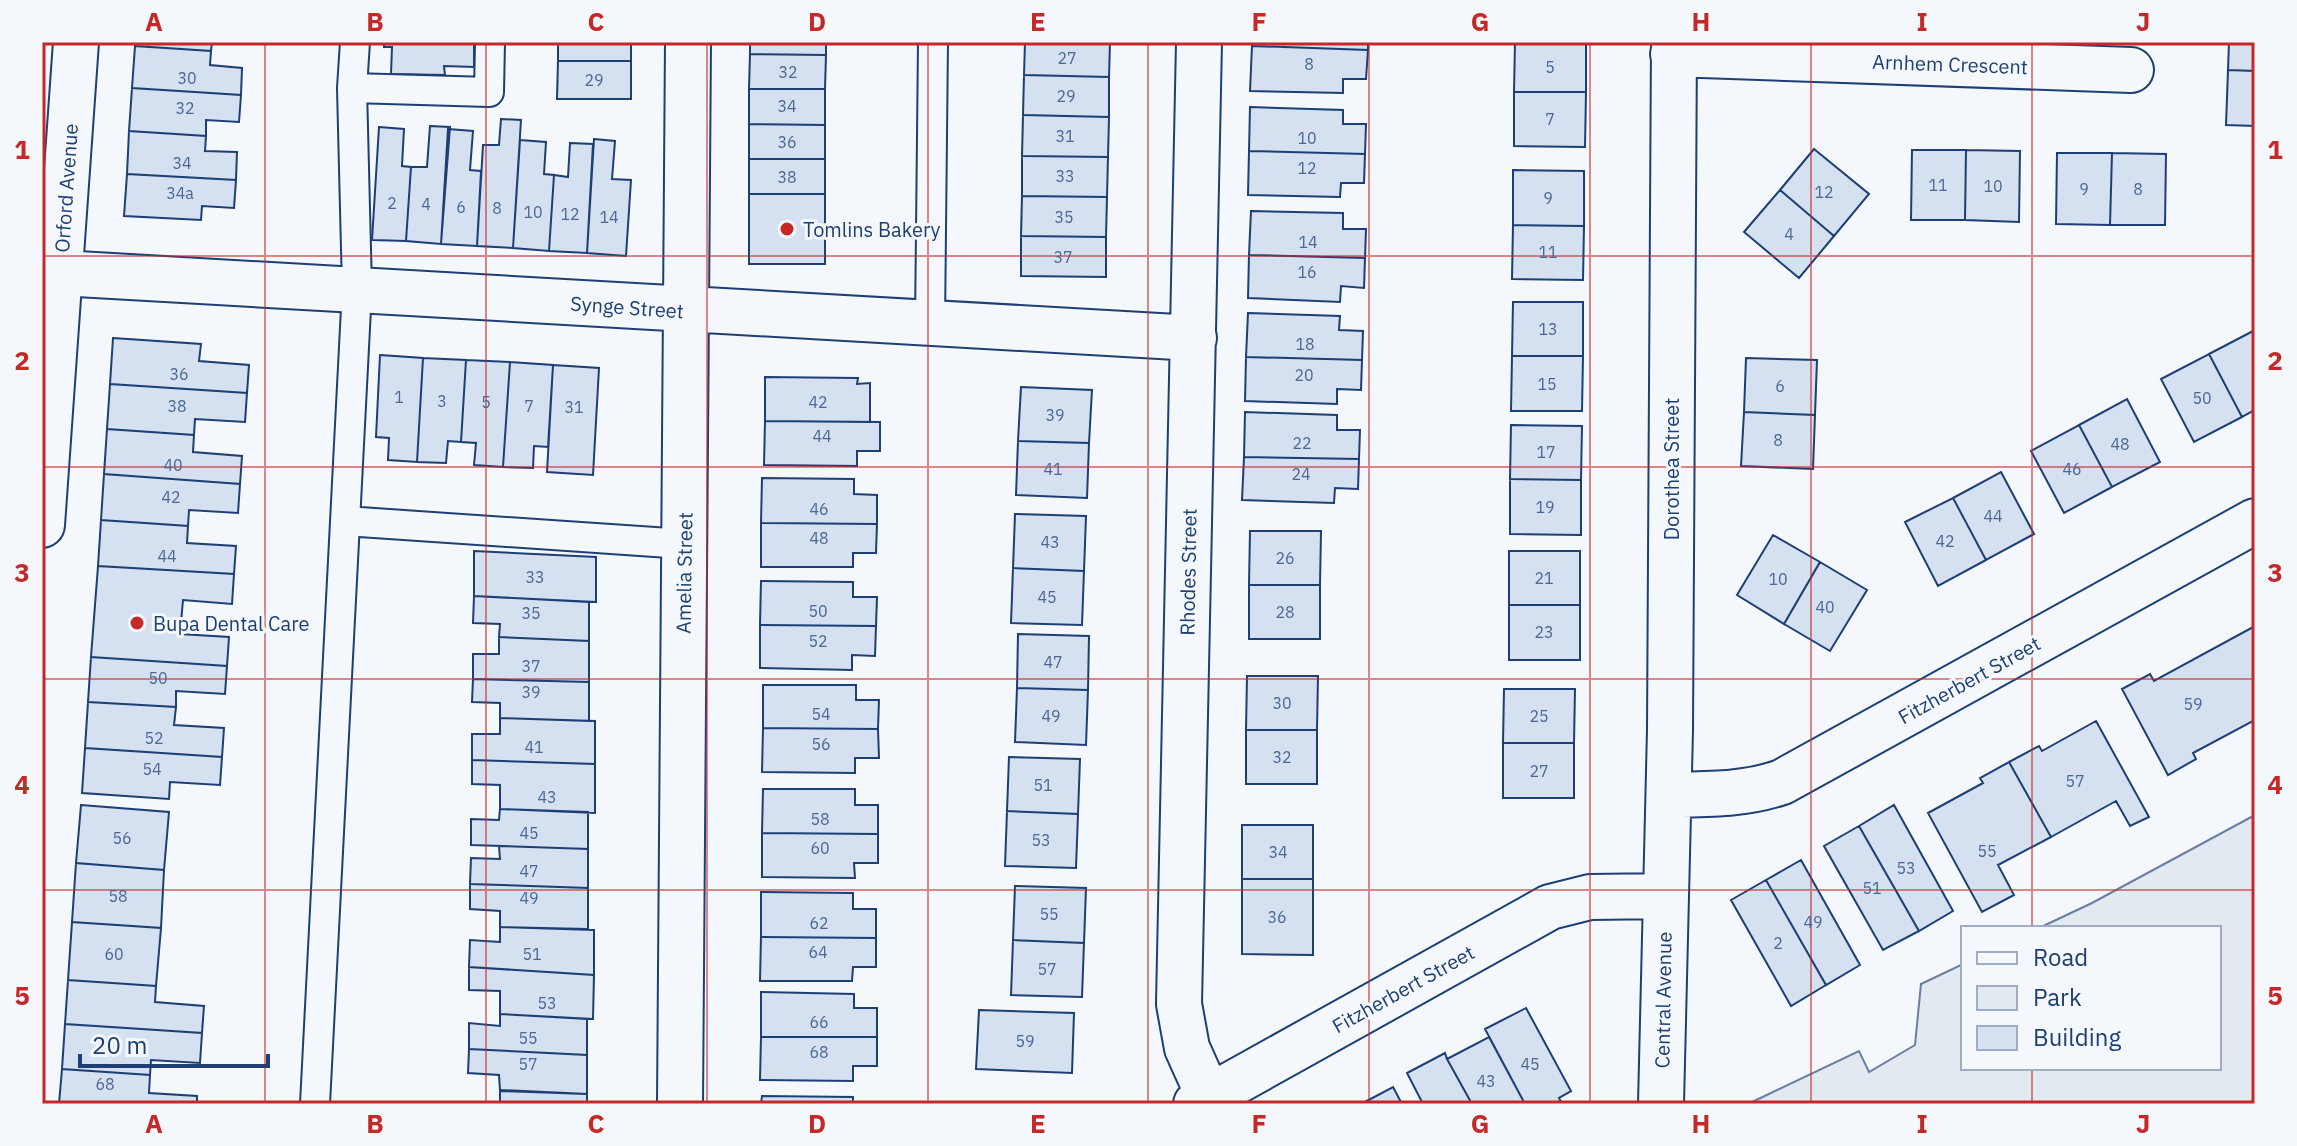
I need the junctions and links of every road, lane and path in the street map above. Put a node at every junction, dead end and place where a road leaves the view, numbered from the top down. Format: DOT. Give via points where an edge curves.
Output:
graph roads {
  1 [pos="76,42"];
  2 [pos="355,42"];
  3 [pos="490,42"];
  4 [pos="688,42"];
  5 [pos="933,42"];
  6 [pos="1199,42"];
  7 [pos="1674,48"];
  8 [pos="2131,70"];
  9 [pos="352,88"];
  10 [pos="60,273"];
  11 [pos="357,289"];
  12 [pos="688,310"];
  13 [pos="930,324"];
  14 [pos="1194,338"];
  15 [pos="345,521"];
  16 [pos="2255,521"];
  17 [pos="42,525"];
  18 [pos="684,544"];
  19 [pos="1669,795"];
  20 [pos="1665,896"];
  21 [pos="1202,1100"];
  22 [pos="315,1104"];
  23 [pos="680,1104"];
  24 [pos="1661,1104"];
  1 -- 10 [label="street, Orford Avenue"];
  2 -- 9 [label="lane"];
  3 -- 9 [label="lane" via="489,92"];
  4 -- 12 [label="street, Amelia Street"];
  5 -- 13 [label="lane"];
  6 -- 14 [label="street, Rhodes Street"];
  7 -- 8 [label="street, Arnhem Crescent"];
  7 -- 19 [label="street, Dorothea Street"];
  9 -- 11 [label="lane"];
  10 -- 11 [label="street, Synge Street"];
  10 -- 17 [label="street, Orford Avenue"];
  11 -- 12 [label="street, Synge Street"];
  11 -- 15 [label="lane"];
  12 -- 13 [label="street, Synge Street"];
  12 -- 18 [label="street, Amelia Street"];
  13 -- 14 [label="street, Synge Street"];
  14 -- 21 [label="street, Rhodes Street" via="1179,1004"];
  15 -- 18 [label="lane"];
  15 -- 22 [label="lane"];
  16 -- 19 [label="street, Fitzherbert Street" via="1782,782 1741,792"];
  18 -- 23 [label="street, Amelia Street"];
  19 -- 20 [label="street, Dorothea Street"];
  20 -- 21 [label="street, Fitzherbert Street" via="1590,897 1550,907"];
  20 -- 24 [label="street, Central Avenue"];
}
